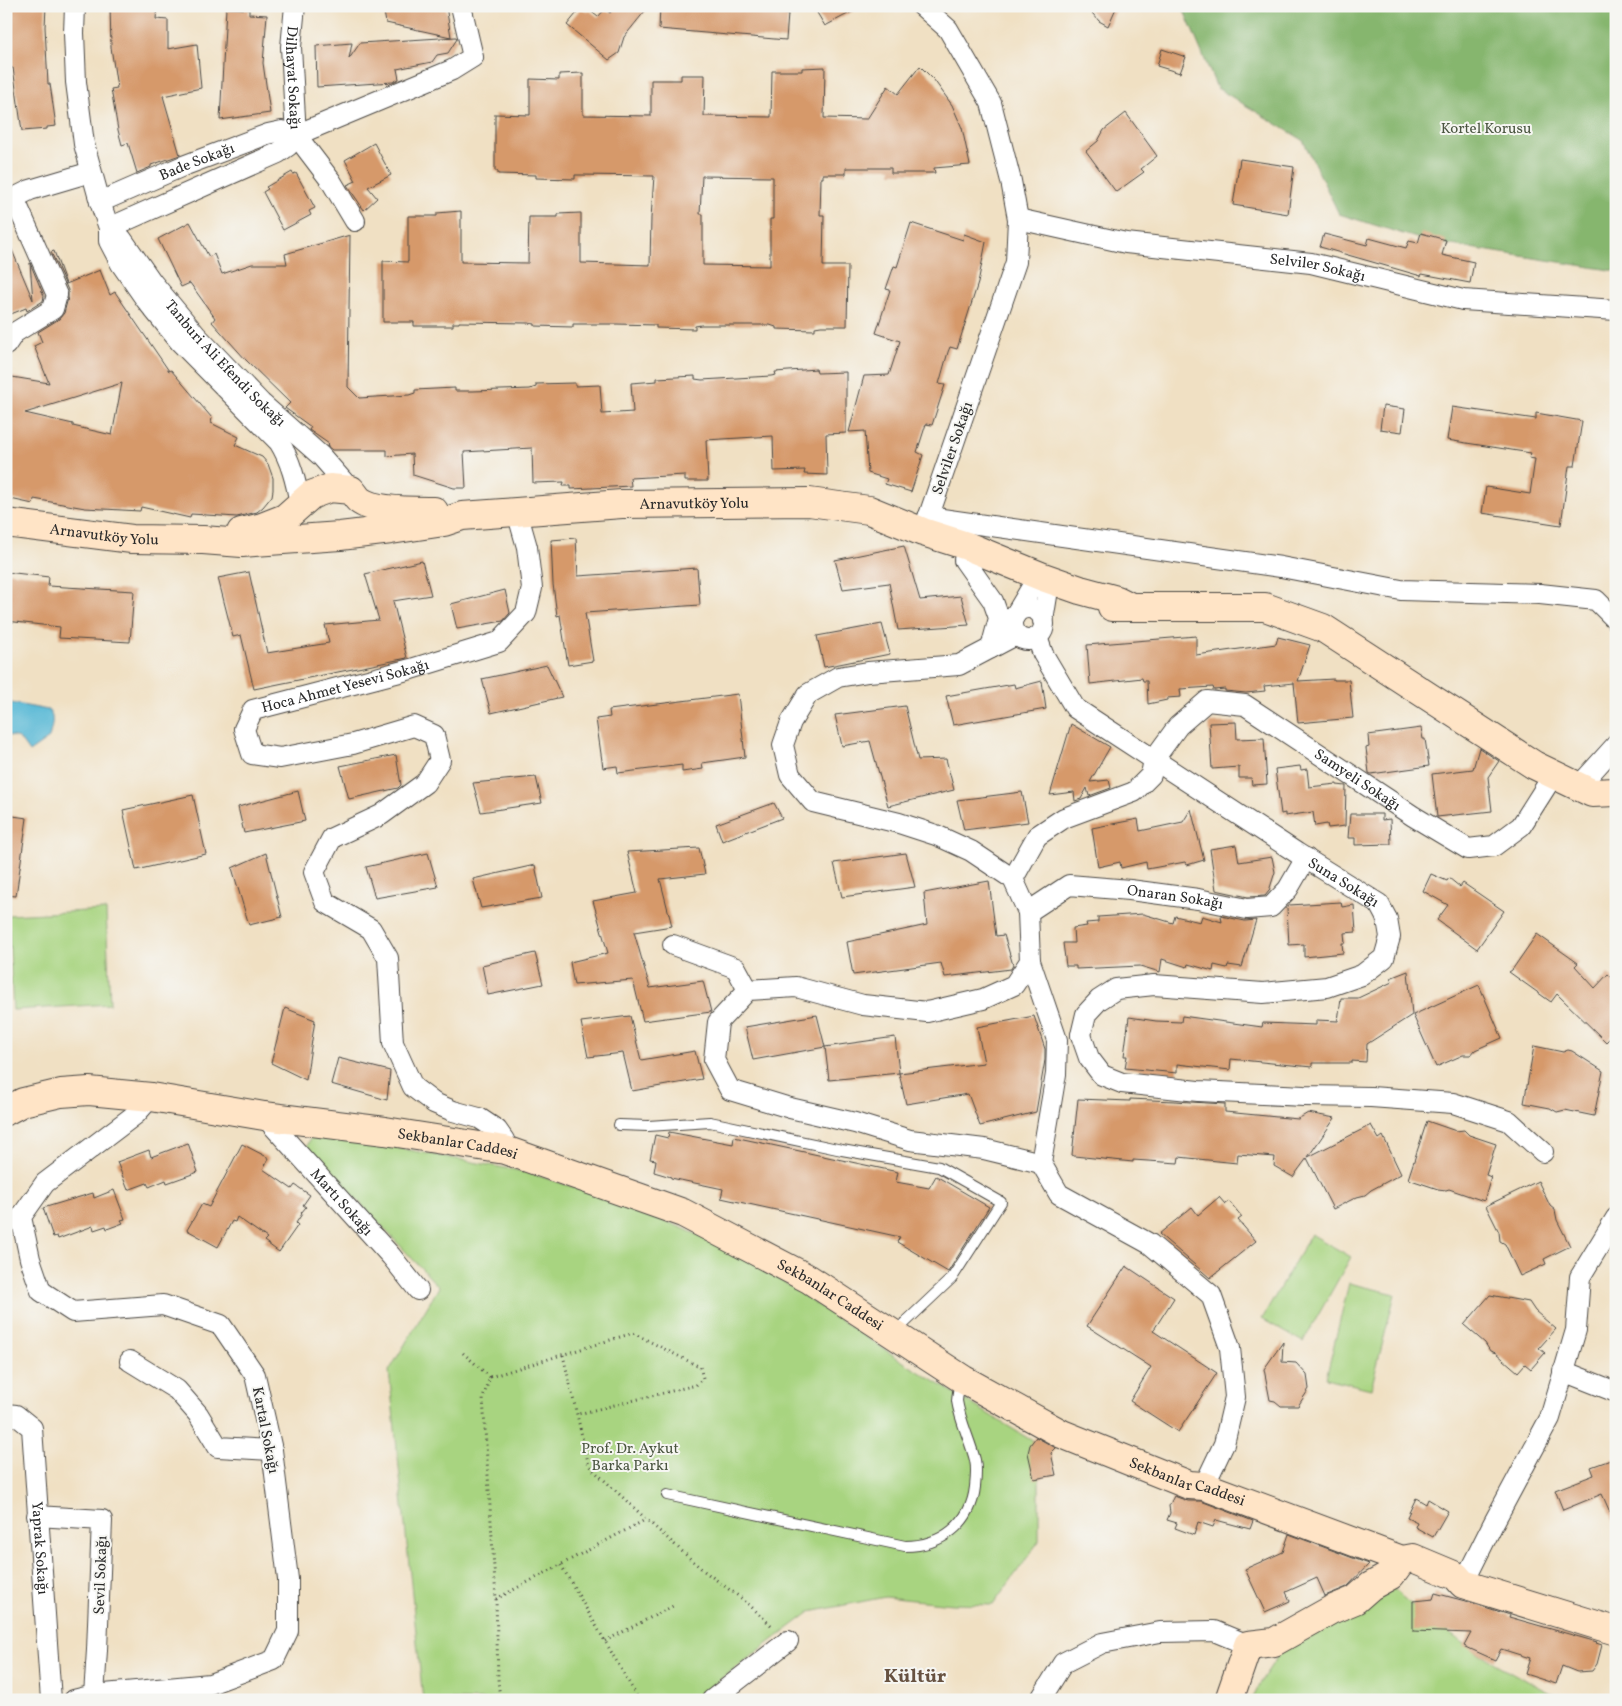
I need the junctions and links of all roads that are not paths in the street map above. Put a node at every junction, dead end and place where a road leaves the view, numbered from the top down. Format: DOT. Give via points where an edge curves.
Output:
graph roads {
  1 [pos="75,6"];
  2 [pos="295,6"];
  3 [pos="461,6"];
  4 [pos="922,6"];
  5 [pos="296,135"];
  6 [pos="91,172"];
  7 [pos="100,202"];
  8 [pos="1018,219"];
  9 [pos="356,220"];
  10 [pos="109,228"];
  11 [pos="1616,310"];
  12 [pos="6,345"];
  13 [pos="356,496"];
  14 [pos="300,504"];
  15 [pos="517,512"];
  16 [pos="462,516"];
  17 [pos="6,523"];
  18 [pos="926,525"];
  19 [pos="349,535"];
  20 [pos="318,538"];
  21 [pos="203,540"];
  22 [pos="964,560"];
  23 [pos="1040,604"];
  24 [pos="1616,620"];
  25 [pos="1015,626"];
  26 [pos="991,648"];
  27 [pos="1616,745"];
  28 [pos="1154,759"];
  29 [pos="1554,774"];
  30 [pos="1579,786"];
  31 [pos="1616,792"];
  32 [pos="1306,858"];
  33 [pos="1013,879"];
  34 [pos="1028,912"];
  35 [pos="672,945"];
  36 [pos="1030,961"];
  37 [pos="748,990"];
  38 [pos="1081,1035"];
  39 [pos="1057,1040"];
  40 [pos="151,1098"];
  41 [pos="6,1111"];
  42 [pos="264,1116"];
  43 [pos="619,1125"];
  44 [pos="505,1150"];
  45 [pos="1543,1152"];
  46 [pos="1041,1163"];
  47 [pos="1616,1218"];
  48 [pos="418,1290"];
  49 [pos="893,1334"];
  50 [pos="130,1361"];
  51 [pos="1564,1372"];
  52 [pos="964,1380"];
  53 [pos="1616,1392"];
  54 [pos="6,1414"];
  55 [pos="272,1450"];
  56 [pos="1204,1486"];
  57 [pos="667,1495"];
  58 [pos="37,1516"];
  59 [pos="1402,1560"];
  60 [pos="1463,1584"];
  61 [pos="1616,1631"];
  62 [pos="788,1641"];
  63 [pos="1248,1645"];
  64 [pos="170,1694"];
  65 [pos="94,1695"];
  66 [pos="51,1700"];
  67 [pos="74,1700"];
  68 [pos="712,1700"];
  69 [pos="1040,1700"];
  70 [pos="1229,1700"];
  1 -- 6 [label="street, Tanburi Ali Efendi Sokağı" via="76,82"];
  2 -- 5 [label="street, Dilhayat Sokağı" via="291,47"];
  3 -- 5 [label="street, Bade Sokağı" via="473,57 452,70"];
  4 -- 8 [label="street, Selviler Sokağı" via="948,29 991,103"];
  5 -- 7 [label="street, Bade Sokağı" via="282,131 268,134"];
  5 -- 9 [label="street, Dilhayat Sokağı" via="332,181"];
  5 -- 10 [label="street, Bade Sokağı" via="278,153"];
  6 -- 7 [label="street, Tanburi Ali Efendi Sokağı"];
  6 -- 12 [label="street" via="14,198 57,294 53,309 14,333"];
  7 -- 10 [label="street, Tanburi Ali Efendi Sokağı"];
  8 -- 11 [label="street, Selviler Sokağı" via="1126,243 1311,263 1463,300"];
  8 -- 18 [label="street, Selviler Sokağı" via="1016,262"];
  10 -- 13 [label="street, Tanburi Ali Efendi Sokağı" via="122,240 196,335 261,403 321,456"];
  10 -- 14 [label="street, Tanburi Ali Efendi Sokağı" via="109,241 120,264 146,300 180,342 279,442 296,478"];
  13 -- 14 [label="main road" via="330,488 311,495"];
  13 -- 16 [label="main road" via="380,507"];
  13 -- 19 [label="main road" via="360,518"];
  14 -- 20 [label="main road" via="308,530"];
  14 -- 21 [label="main road" via="285,518 262,527"];
  15 -- 16 [label="main road, Arnavutköy Yolu"];
  15 -- 18 [label="main road, Arnavutköy Yolu" via="622,504 809,502 869,510"];
  15 -- 44 [label="street, Hoca Ahmet Yesevi Sokağı" via="527,547 532,588 526,612 499,642 411,669 252,710 244,729 252,754 280,758 353,744 414,726 434,735 440,760 425,783 381,814 332,838 314,872 325,902 371,929 388,958 393,1043 413,1087 434,1103 479,1118 497,1130 504,1140"];
  16 -- 19 [label="main road" via="444,522"];
  17 -- 21 [label="main road, Arnavutköy Yolu" via="132,539"];
  18 -- 22 [label="main road"];
  18 -- 23 [label="main road" via="967,546"];
  18 -- 24 [label="street" via="1281,567 1401,590 1540,594 1596,600"];
  19 -- 20 [label="main road"];
  20 -- 21 [label="main road" via="242,543"];
  22 -- 23 [label="main road"];
  22 -- 26 [label="street" via="993,601 999,618"];
  23 -- 25 [label="street"];
  23 -- 25 [label="street" via="1038,612 1027,608 1017,612"];
  23 -- 25 [label="street" via="1028,641"];
  23 -- 28 [label="street, Suna Sokağı" via="1043,654 1075,708"];
  23 -- 29 [label="main road" via="1080,590 1132,607 1264,607 1323,628 1534,765"];
  25 -- 26 [label="street"];
  26 -- 33 [label="street" via="960,666 838,677 808,694 782,745 790,775 813,802 936,835 971,851"];
  27 -- 30 [label="street"];
  28 -- 29 [label="street, Samyeli Sokağı" via="1178,726 1206,701 1245,705 1468,849 1494,846 1521,826"];
  28 -- 32 [label="street, Suna Sokağı"];
  28 -- 33 [label="street" via="1151,775 1134,792 1064,818 1037,836"];
  29 -- 30 [label="main road"];
  30 -- 31 [label="main road" via="1592,792"];
  32 -- 34 [label="street, Onaran Sokağı" via="1288,889 1271,907 1247,909 1140,891 1068,885"];
  32 -- 38 [label="street, Suna Sokağı" via="1379,904 1387,919 1390,937 1384,958 1362,975 1327,987 1263,993 1154,985 1116,989 1086,1014"];
  33 -- 34 [label="street"];
  34 -- 36 [label="street"];
  35 -- 37 [label="street" via="736,968"];
  36 -- 37 [label="street" via="1014,985 982,999 927,1012 863,1005 796,986"];
  36 -- 39 [label="street"];
  37 -- 46 [label="street" via="718,1022 714,1060 730,1090 910,1140 984,1149"];
  38 -- 39 [label="street"];
  38 -- 45 [label="street" via="1089,1058 1102,1075 1122,1083 1198,1091 1453,1103 1509,1120"];
  39 -- 46 [label="street" via="1056,1074"];
  40 -- 41 [label="main road, Sekbanlar Caddesi" via="89,1091 61,1093 23,1102"];
  40 -- 42 [label="main road, Sekbanlar Caddesi"];
  40 -- 55 [label="street, Kartal Sokağı" via="136,1114 45,1183 21,1217 41,1291 73,1312 163,1305 221,1325 255,1375"];
  42 -- 44 [label="main road, Sekbanlar Caddesi"];
  42 -- 48 [label="street, Martı Sokağı"];
  43 -- 49 [label="lane" via="710,1122 939,1167 1001,1202 952,1278"];
  44 -- 49 [label="main road, Sekbanlar Caddesi" via="682,1213 809,1279"];
  46 -- 56 [label="street" via="1059,1194 1150,1244 1211,1295 1230,1348 1235,1397 1224,1444"];
  47 -- 51 [label="street" via="1580,1277 1576,1330"];
  49 -- 52 [label="main road, Sekbanlar Caddesi"];
  50 -- 55 [label="street" via="178,1390 218,1446"];
  51 -- 53 [label="street"];
  51 -- 60 [label="street" via="1550,1418"];
  52 -- 56 [label="main road, Sekbanlar Caddesi" via="1062,1434 1188,1485"];
  52 -- 57 [label="lane" via="957,1401 975,1462 974,1493 961,1522 933,1542 905,1546"];
  54 -- 58 [label="street, Yaprak Sokağı" via="16,1415 32,1428"];
  55 -- 64 [label="street, Kartal Sokağı" via="288,1579 288,1631 274,1660 210,1684"];
  56 -- 59 [label="main road, Sekbanlar Caddesi"];
  58 -- 65 [label="street, Sevil Sokağı" via="102,1520"];
  58 -- 66 [label="street, Yaprak Sokağı"];
  59 -- 60 [label="main road, Sekbanlar Caddesi" via="1413,1558 1456,1576"];
  59 -- 63 [label="main road" via="1391,1575 1355,1600 1274,1642"];
  60 -- 61 [label="main road, Sekbanlar Caddesi"];
  62 -- 68 [label="street"];
  63 -- 69 [label="street" via="1214,1631 1160,1632 1102,1643 1063,1663"];
  63 -- 70 [label="main road"];
  64 -- 65 [label="street, Kartal Sokağı"];
  65 -- 67 [label="street, Kartal Sokağı"];
}
